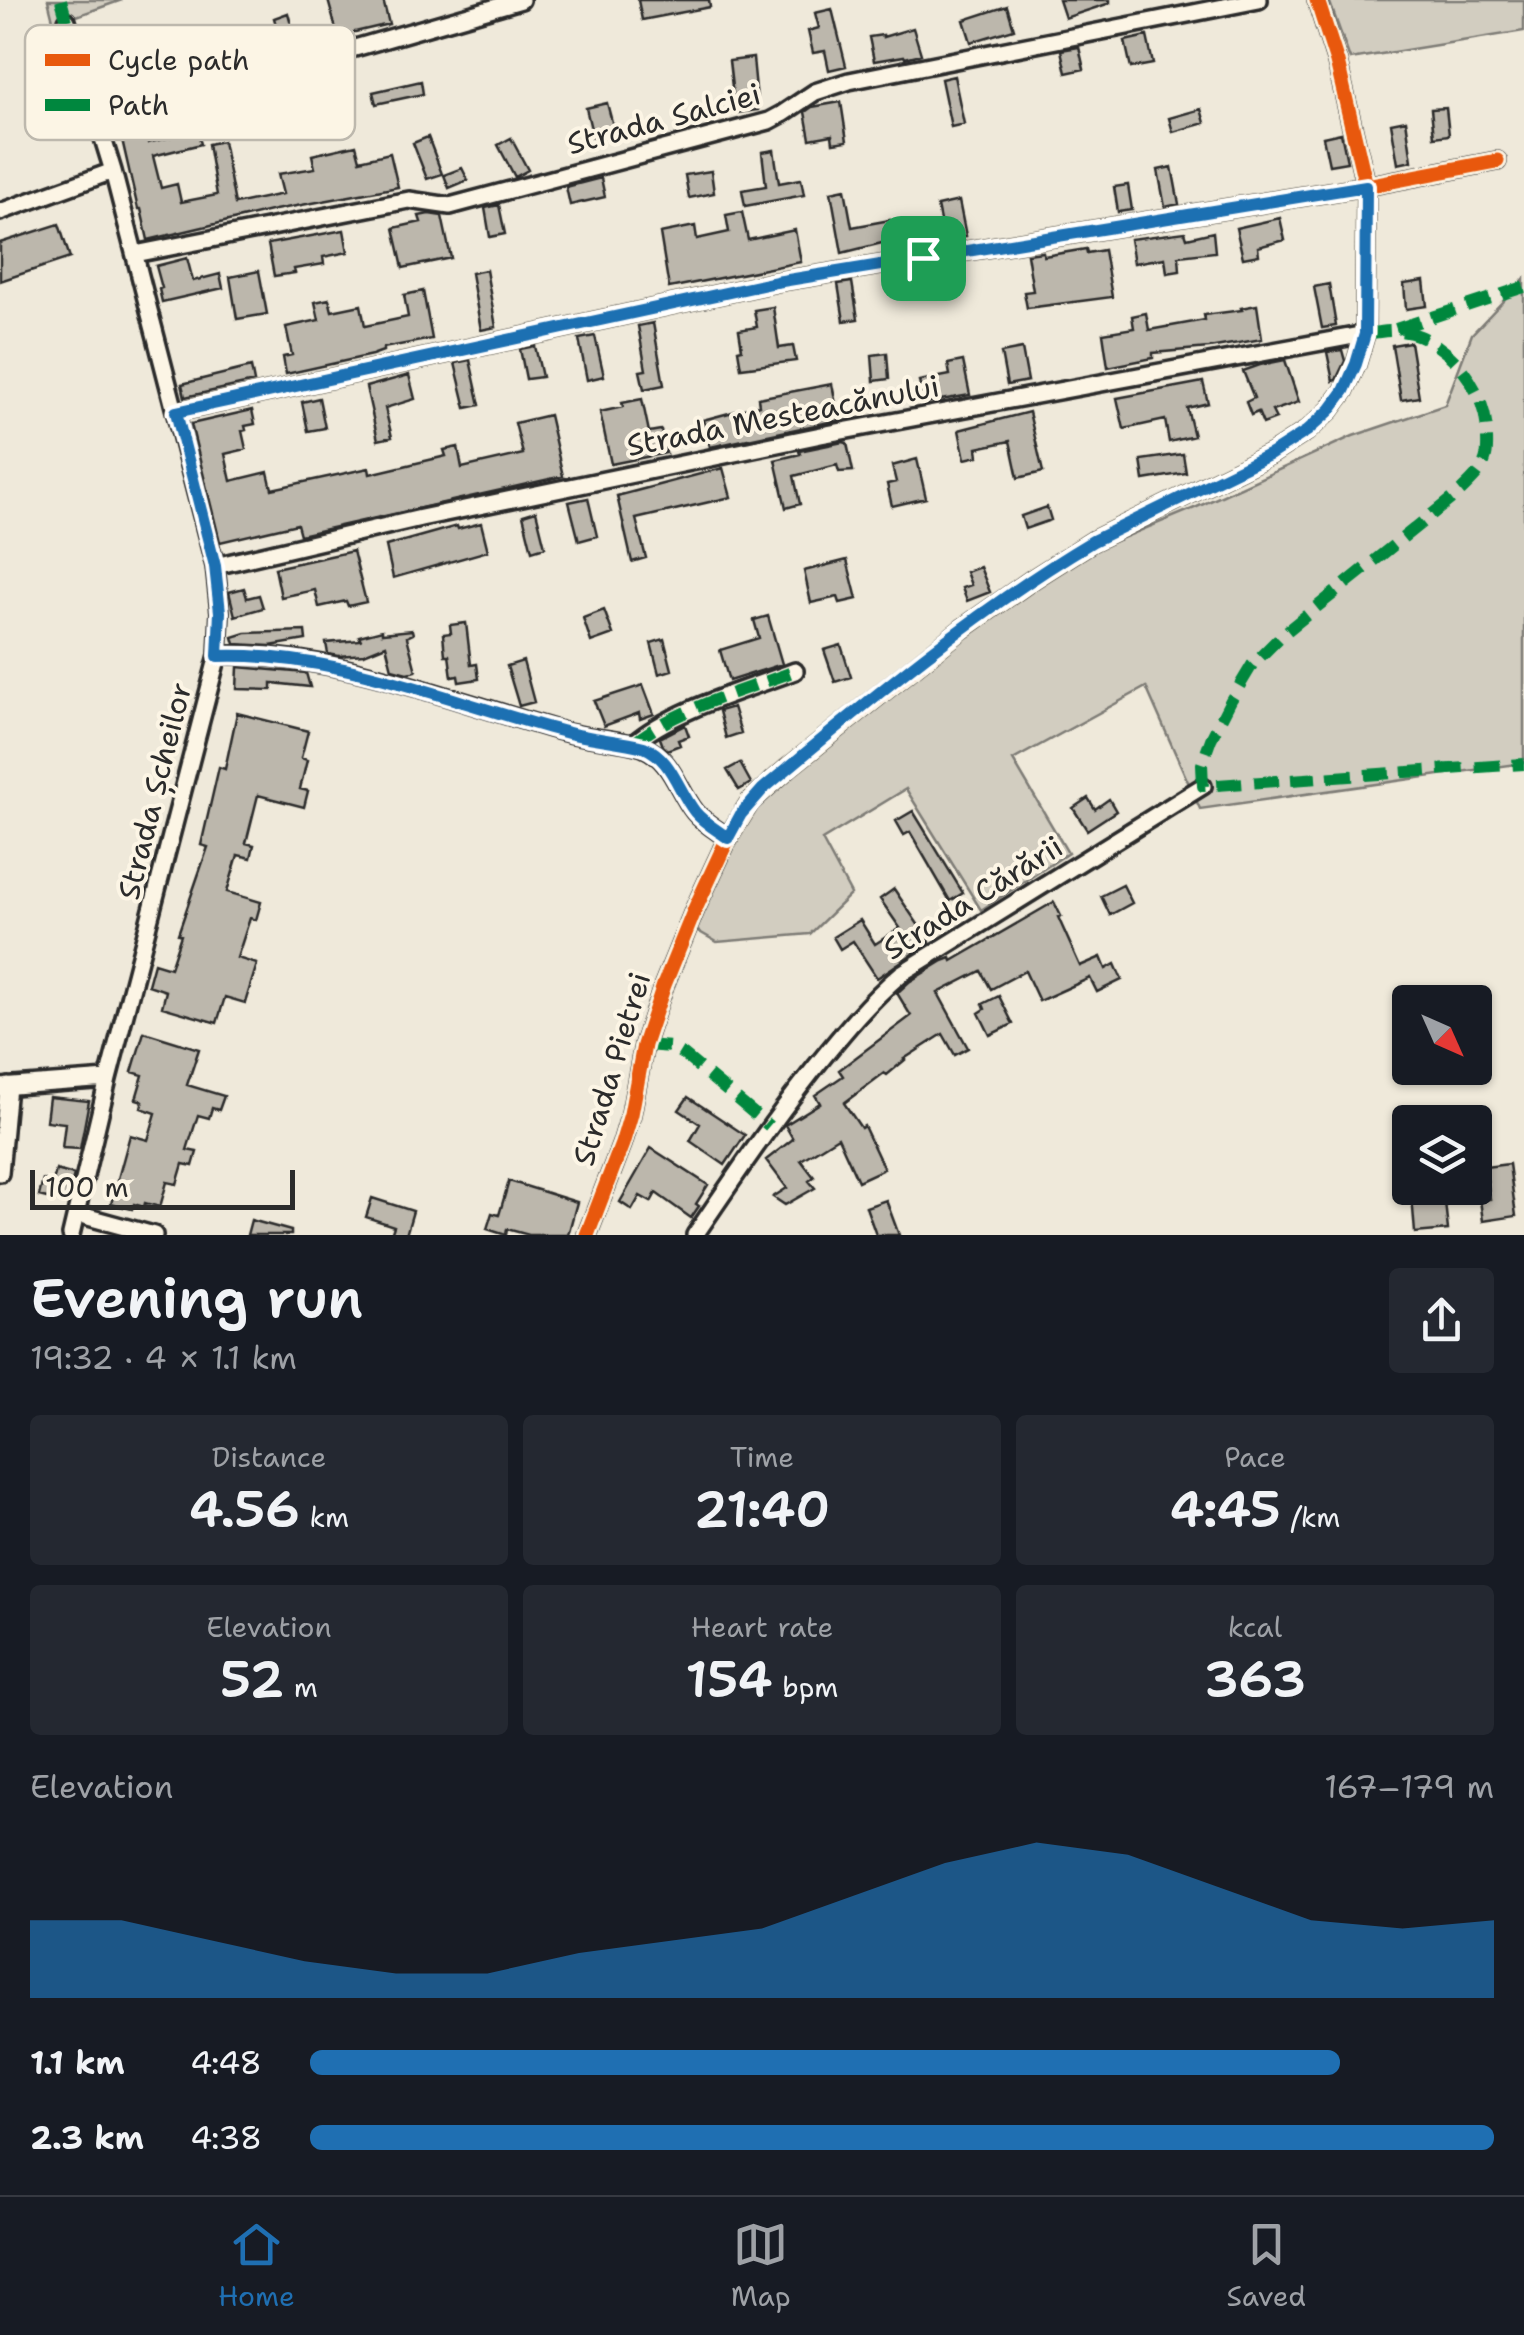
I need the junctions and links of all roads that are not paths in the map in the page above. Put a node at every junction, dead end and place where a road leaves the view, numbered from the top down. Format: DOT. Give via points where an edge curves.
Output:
graph roads {
  1 [pos="521,0"];
  2 [pos="1259,0"];
  3 [pos="1317,0"];
  4 [pos="67,21"];
  5 [pos="68,25"];
  6 [pos="355,47"];
  7 [pos="104,140"];
  8 [pos="1497,161"];
  9 [pos="114,171"];
  10 [pos="1366,186"];
  11 [pos="0,212"];
  12 [pos="135,254"];
  13 [pos="1365,334"];
  14 [pos="176,412"];
  15 [pos="215,566"];
  16 [pos="218,656"];
  17 [pos="795,672"];
  18 [pos="633,744"];
  19 [pos="1203,786"];
  20 [pos="728,838"];
  21 [pos="108,1079"];
  22 [pos="4,1087"];
  23 [pos="0,1173"];
  24 [pos="76,1214"];
  25 [pos="71,1235"];
  26 [pos="154,1235"];
  27 [pos="587,1235"];
  28 [pos="695,1235"];
  1 -- 6 [label="street"];
  2 -- 12 [label="street, Strada Salciei" via="849,80 768,121 450,206 409,200"];
  3 -- 10 [label="street, Strada Pietrei"];
  4 -- 5 [label="street, Strada Șcheilor"];
  7 -- 9 [label="street, Strada Șcheilor"];
  8 -- 10 [label="street"];
  9 -- 11 [label="street"];
  9 -- 12 [label="street, Strada Șcheilor"];
  10 -- 13 [label="street, Strada Pietrei"];
  10 -- 14 [label="street" via="776,282"];
  12 -- 14 [label="street, Strada Șcheilor"];
  13 -- 15 [label="street, Strada Mesteacănului" via="821,435"];
  13 -- 20 [label="street, Strada Pietrei" via="1344,391 1307,431 1093,541 962,629 763,789"];
  14 -- 15 [label="street, Strada Șcheilor"];
  15 -- 16 [label="street, Strada Șcheilor"];
  16 -- 18 [label="street" via="255,654 336,666 560,731"];
  16 -- 21 [label="street, Strada Șcheilor"];
  17 -- 18 [label="street" via="672,718"];
  18 -- 20 [label="street" via="662,759 692,809"];
  19 -- 28 [label="street, Strada Cărării" via="878,992 769,1126"];
  20 -- 27 [label="street, Strada Pietrei" via="653,1015 622,1144"];
  21 -- 22 [label="street"];
  21 -- 24 [label="street, Strada Șcheilor"];
  22 -- 23 [label="street"];
  24 -- 25 [label="street, Strada Șcheilor"];
  24 -- 26 [label="street"];
}
